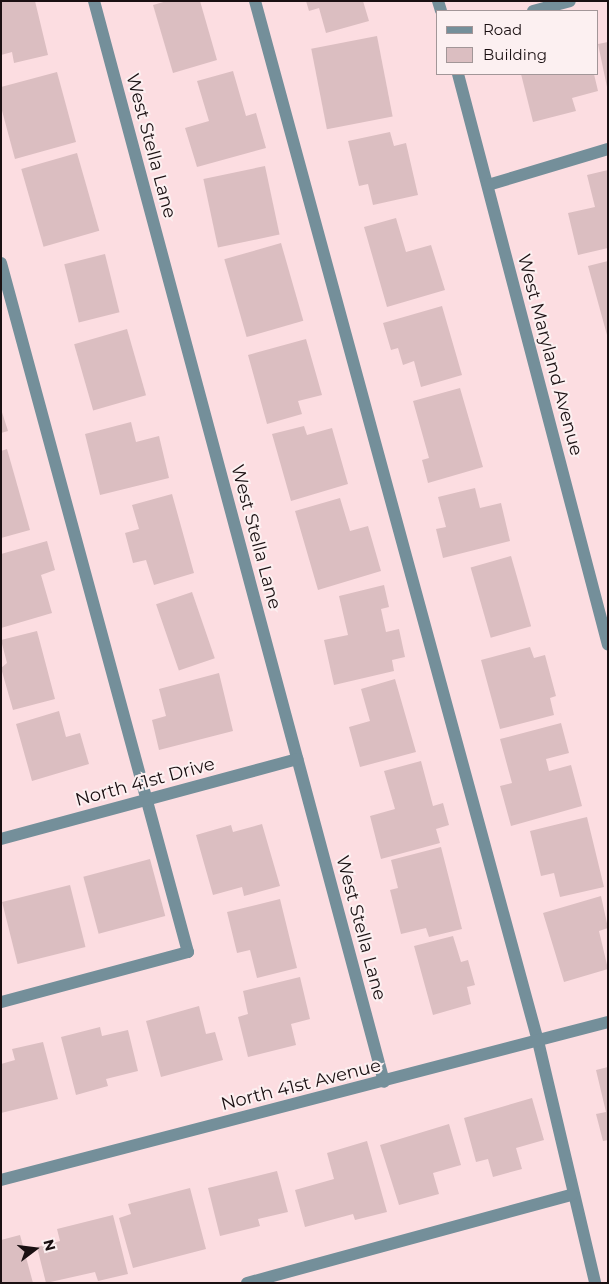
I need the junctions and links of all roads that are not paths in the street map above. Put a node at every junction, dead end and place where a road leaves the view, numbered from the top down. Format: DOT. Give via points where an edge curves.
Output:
graph roads {
  1 [pos="94,1"];
  2 [pos="256,1"];
  3 [pos="570,1"];
  4 [pos="537,10"];
  5 [pos="458,75"];
  6 [pos="608,149"];
  7 [pos="488,184"];
  8 [pos="1,263"];
  9 [pos="608,645"];
  10 [pos="297,759"];
  11 [pos="150,799"];
  12 [pos="1,839"];
  13 [pos="1,1002"];
  14 [pos="608,1022"];
  15 [pos="538,1041"];
  16 [pos="384,1082"];
  17 [pos="1,1180"];
  18 [pos="571,1195"];
  19 [pos="247,1283"];
  20 [pos="595,1283"];
  1 -- 10 [label="street, West Stella Lane"];
  2 -- 15 [label="street"];
  3 -- 4 [label="street"];
  5 -- 7 [label="street, West Maryland Avenue"];
  6 -- 7 [label="street"];
  7 -- 9 [label="street, West Maryland Avenue"];
  8 -- 11 [label="street"];
  10 -- 11 [label="street, North 41st Drive"];
  10 -- 16 [label="street, West Stella Lane"];
  11 -- 12 [label="street, North 41st Drive"];
  11 -- 13 [label="street" via="188,952"];
  14 -- 15 [label="street, North 41st Avenue"];
  15 -- 16 [label="street, North 41st Avenue"];
  15 -- 18 [label="street"];
  16 -- 17 [label="street, North 41st Avenue"];
  18 -- 19 [label="street"];
  18 -- 20 [label="street"];
}
